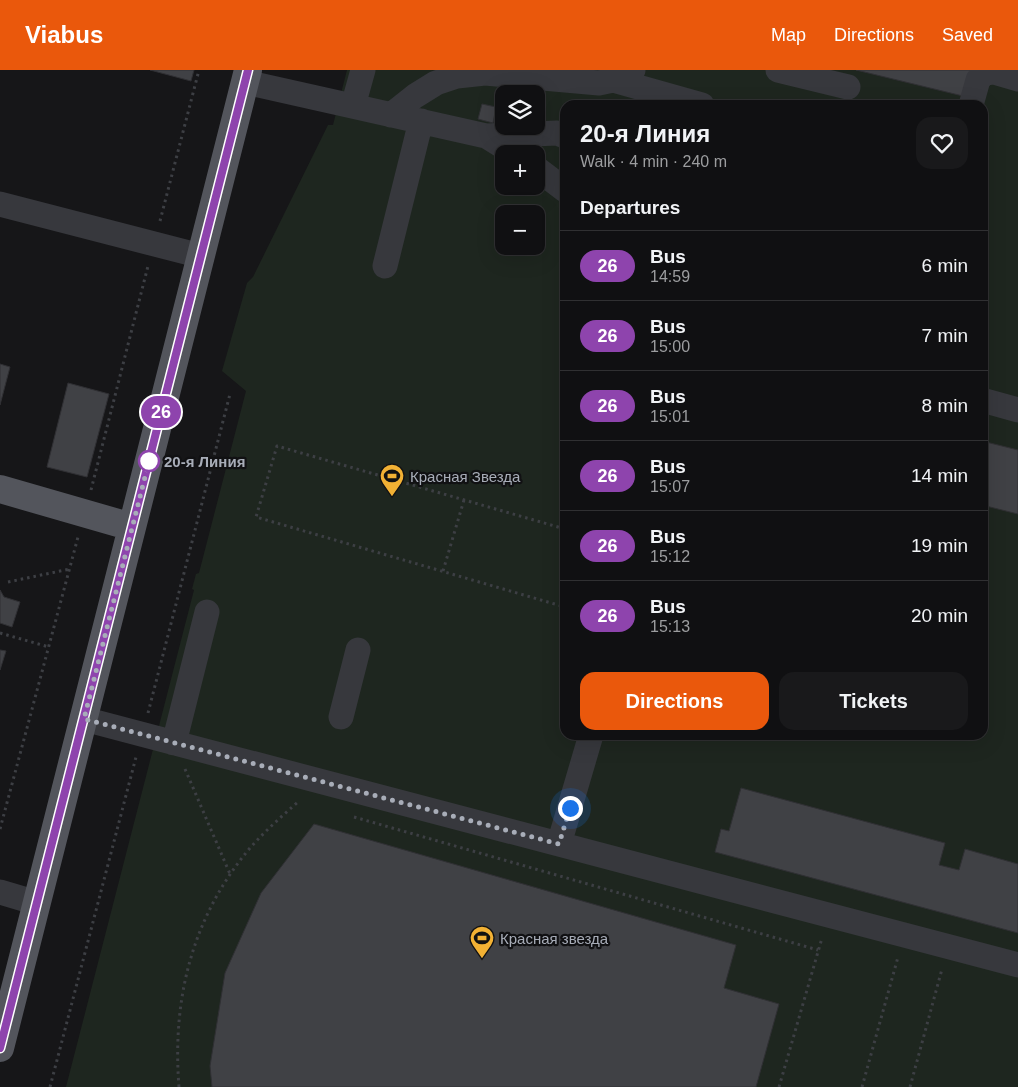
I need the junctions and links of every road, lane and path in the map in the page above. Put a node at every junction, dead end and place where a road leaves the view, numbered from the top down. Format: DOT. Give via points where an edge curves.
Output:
graph roads {
  1 [pos="199,70"];
  2 [pos="363,70"];
  3 [pos="778,70"];
  4 [pos="623,75"];
  5 [pos="247,76"];
  6 [pos="1018,79"];
  7 [pos="848,87"];
  8 [pos="689,100"];
  9 [pos="972,100"];
  10 [pos="353,106"];
  11 [pos="391,115"];
  12 [pos="421,122"];
  13 [pos="560,134"];
  14 [pos="486,136"];
  15 [pos="500,145"];
  16 [pos="545,175"];
  17 [pos="560,186"];
  18 [pos="0,204"];
  19 [pos="154,244"];
  20 [pos="201,256"];
  21 [pos="385,266"];
  22 [pos="988,402"];
  23 [pos="1018,410"];
  24 [pos="0,489"];
  25 [pos="464,500"];
  26 [pos="84,514"];
  27 [pos="132,527"];
  28 [pos="560,529"];
  29 [pos="70,569"];
  30 [pos="444,571"];
  31 [pos="8,582"];
  32 [pos="560,606"];
  33 [pos="207,612"];
  34 [pos="0,633"];
  35 [pos="48,647"];
  36 [pos="358,650"];
  37 [pos="341,717"];
  38 [pos="84,719"];
  39 [pos="590,740"];
  40 [pos="174,743"];
  41 [pos="194,771"];
  42 [pos="290,798"];
  43 [pos="348,815"];
  44 [pos="0,829"];
  45 [pos="559,844"];
  46 [pos="230,874"];
  47 [pos="0,892"];
  48 [pos="37,903"];
  49 [pos="828,915"];
  50 [pos="904,935"];
  51 [pos="948,947"];
  52 [pos="818,950"];
  53 [pos="1018,965"];
  54 [pos="0,1048"];
  55 [pos="179,1087"];
  56 [pos="779,1087"];
  57 [pos="862,1087"];
  58 [pos="910,1087"];
  1 -- 19 [label="path"];
  2 -- 10 [label="lane"];
  3 -- 7 [label="lane"];
  4 -- 8 [label="lane"];
  4 -- 11 [label="lane" via="599,83 485,73 457,76 436,83"];
  5 -- 10 [label="lane"];
  5 -- 20 [label="main road"];
  6 -- 9 [label="lane" via="994,72 984,73 978,80"];
  10 -- 11 [label="lane"];
  11 -- 12 [label="lane"];
  12 -- 14 [label="lane"];
  12 -- 21 [label="lane"];
  13 -- 14 [label="lane"];
  14 -- 15 [label="lane"];
  16 -- 17 [label="lane"];
  18 -- 19 [label="lane"];
  19 -- 20 [label="lane"];
  19 -- 26 [label="path"];
  20 -- 27 [label="main road"];
  22 -- 23 [label="lane"];
  24 -- 26 [label="main road"];
  25 -- 28 [label="path"];
  25 -- 30 [label="path"];
  25 -- 30 [label="path" via="277,446 256,517"];
  26 -- 27 [label="main road"];
  26 -- 29 [label="path"];
  27 -- 38 [label="main road"];
  29 -- 31 [label="path"];
  29 -- 35 [label="path"];
  30 -- 32 [label="path"];
  33 -- 40 [label="lane"];
  34 -- 35 [label="path"];
  35 -- 44 [label="path"];
  36 -- 37 [label="lane"];
  38 -- 40 [label="lane"];
  38 -- 48 [label="main road"];
  39 -- 45 [label="lane"];
  40 -- 45 [label="lane"];
  41 -- 46 [label="path" via="184,768"];
  42 -- 46 [label="path" via="300,801 272,824"];
  43 -- 52 [label="path"];
  45 -- 49 [label="lane"];
  46 -- 55 [label="path" via="213,902 189,962 178,1027"];
  47 -- 48 [label="lane"];
  48 -- 54 [label="main road"];
  49 -- 50 [label="lane"];
  49 -- 52 [label="path"];
  50 -- 51 [label="lane"];
  50 -- 57 [label="path"];
  51 -- 53 [label="lane"];
  51 -- 58 [label="path"];
  52 -- 56 [label="path"];
}
